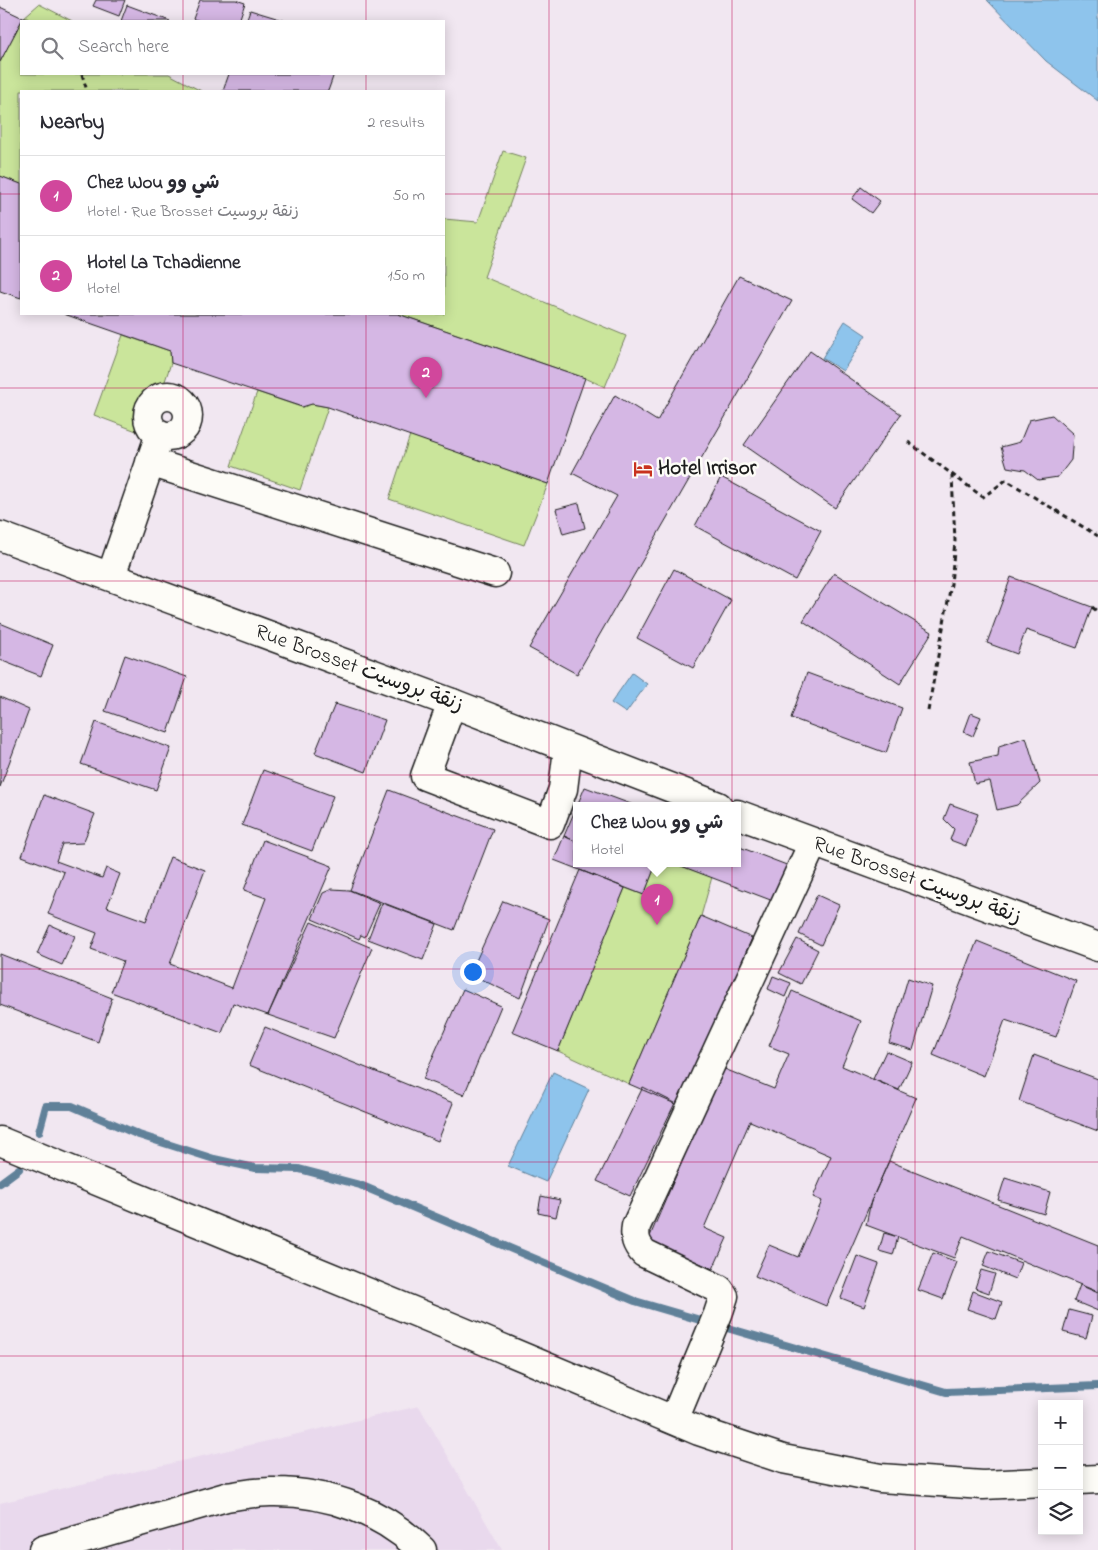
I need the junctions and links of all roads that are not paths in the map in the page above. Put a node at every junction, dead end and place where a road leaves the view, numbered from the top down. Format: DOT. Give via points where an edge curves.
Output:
graph roads {
  1 [pos="160,434"];
  2 [pos="150,462"];
  3 [pos="0,536"];
  4 [pos="495,572"];
  5 [pos="111,576"];
  6 [pos="452,703"];
  7 [pos="568,749"];
  8 [pos="707,802"];
  9 [pos="741,816"];
  10 [pos="813,843"];
  11 [pos="1098,947"];
  12 [pos="0,1141"];
  13 [pos="674,1420"];
  14 [pos="1098,1479"];
  15 [pos="1083,1480"];
  16 [pos="1038,1482"];
  17 [pos="43,1550"];
  18 [pos="422,1550"];
  1 -- 2 [label="street"];
  2 -- 4 [label="street"];
  2 -- 5 [label="street"];
  3 -- 5 [label="street, Rue Brosset زنقة بروسيت"];
  5 -- 6 [label="street, Rue Brosset زنقة بروسيت"];
  6 -- 7 [label="street, Rue Brosset زنقة بروسيت"];
  6 -- 7 [label="street" via="425,776 550,824 563,789"];
  7 -- 8 [label="street, Rue Brosset زنقة بروسيت"];
  9 -- 10 [label="street, Rue Brosset زنقة بروسيت"];
  10 -- 11 [label="street, Rue Brosset زنقة بروسيت"];
  10 -- 13 [label="street" via="636,1226 635,1240 644,1253 719,1289 724,1296"];
  12 -- 13 [label="street"];
  13 -- 16 [label="street" via="783,1459 880,1478 983,1485"];
  14 -- 15 [label="street"];
  17 -- 18 [label="street" via="226,1498 274,1492 315,1495 370,1513"];
}
